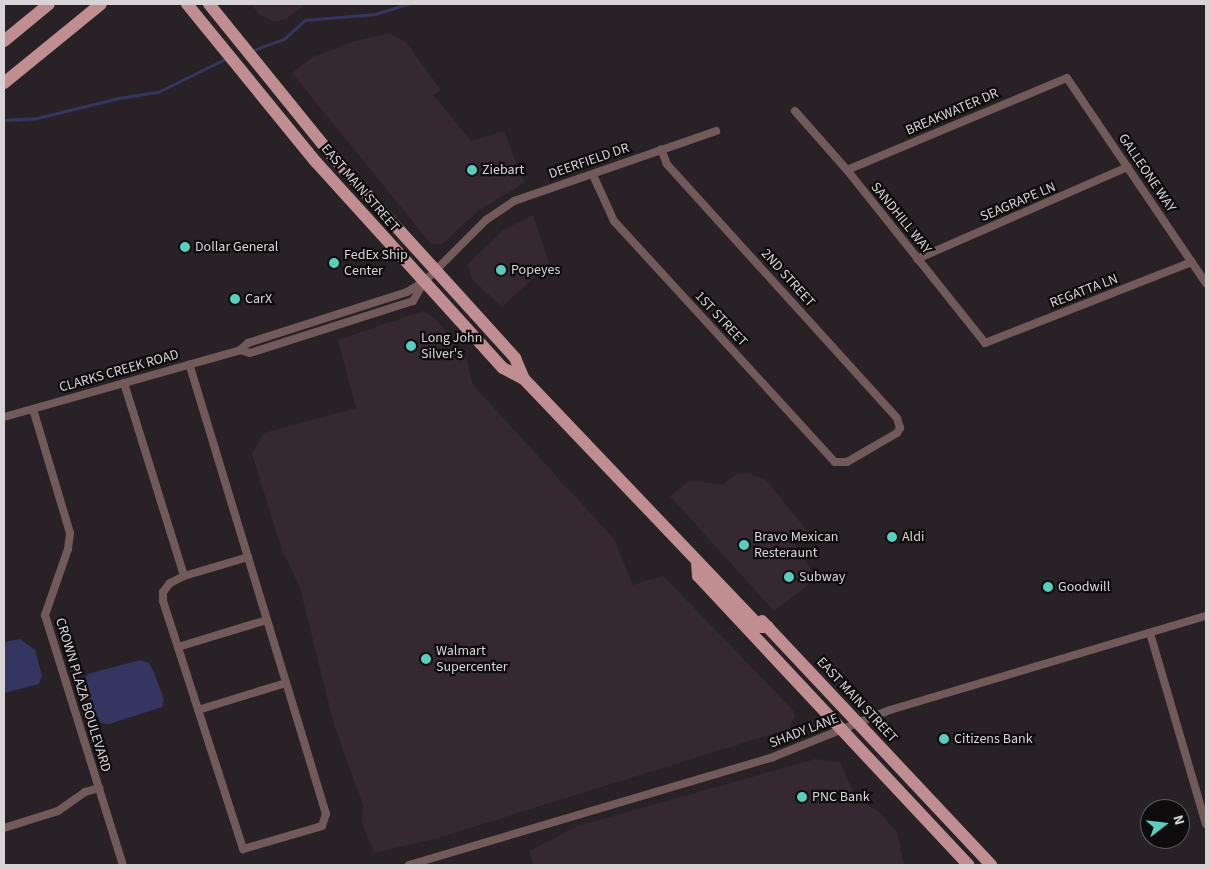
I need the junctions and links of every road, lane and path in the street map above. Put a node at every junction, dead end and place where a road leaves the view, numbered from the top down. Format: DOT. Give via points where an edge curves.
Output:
graph roads {
  1 [pos="49,4"];
  2 [pos="101,4"];
  3 [pos="187,4"];
  4 [pos="209,4"];
  5 [pos="4,41"];
  6 [pos="1067,78"];
  7 [pos="4,84"];
  8 [pos="794,111"];
  9 [pos="716,131"];
  10 [pos="661,149"];
  11 [pos="1128,167"];
  12 [pos="846,170"];
  13 [pos="593,175"];
  14 [pos="917,259"];
  15 [pos="1192,262"];
  16 [pos="429,277"];
  17 [pos="1206,283"];
  18 [pos="985,343"];
  19 [pos="240,350"];
  20 [pos="189,364"];
  21 [pos="124,383"];
  22 [pos="33,409"];
  23 [pos="4,416"];
  24 [pos="847,462"];
  25 [pos="248,557"];
  26 [pos="697,562"];
  27 [pos="184,576"];
  28 [pos="1206,616"];
  29 [pos="267,620"];
  30 [pos="1150,633"];
  31 [pos="178,647"];
  32 [pos="286,684"];
  33 [pos="198,710"];
  34 [pos="857,722"];
  35 [pos="842,731"];
  36 [pos="99,788"];
  37 [pos="1206,824"];
  38 [pos="4,828"];
  39 [pos="123,865"];
  40 [pos="409,865"];
  41 [pos="968,865"];
  42 [pos="990,865"];
  1 -- 5 [label="main road"];
  2 -- 7 [label="main road"];
  3 -- 16 [label="main road, EAST MAIN STREET" via="244,75"];
  4 -- 16 [label="main road, EAST MAIN STREET"];
  6 -- 11 [label="street, GALLEONE WAY"];
  6 -- 12 [label="street, BREAKWATER DR"];
  8 -- 12 [label="street, SANDHILL WAY"];
  9 -- 10 [label="street, DEERFIELD DR"];
  10 -- 13 [label="street, DEERFIELD DR"];
  10 -- 24 [label="street, 2ND STREET" via="667,164 900,424 897,433"];
  11 -- 14 [label="street, SEAGRAPE LN"];
  11 -- 15 [label="street, GALLEONE WAY"];
  12 -- 14 [label="street, SANDHILL WAY"];
  13 -- 16 [label="street, DEERFIELD DR" via="537,191 505,206 486,220"];
  13 -- 24 [label="street, 1ST STREET" via="614,221 829,457 835,462"];
  14 -- 18 [label="street, SANDHILL WAY"];
  15 -- 17 [label="street, GALLEONE WAY"];
  15 -- 18 [label="street, REGATTA LN"];
  16 -- 19 [label="street, CLARKS CREEK ROAD" via="407,292 248,343"];
  16 -- 19 [label="street, CLARKS CREEK ROAD" via="413,301 250,353"];
  16 -- 26 [label="main road, EAST MAIN STREET" via="516,358 524,379"];
  19 -- 20 [label="street, CLARKS CREEK ROAD"];
  20 -- 21 [label="street, CLARKS CREEK ROAD"];
  20 -- 25 [label="street"];
  21 -- 22 [label="street, CLARKS CREEK ROAD"];
  21 -- 27 [label="street"];
  22 -- 23 [label="street, CLARKS CREEK ROAD"];
  22 -- 36 [label="street, CROWN PLAZA BOULEVARD" via="70,533 68,549 45,615"];
  25 -- 27 [label="street"];
  25 -- 29 [label="street"];
  26 -- 34 [label="main road, EAST MAIN STREET" via="760,627 768,627"];
  26 -- 35 [label="main road, EAST MAIN STREET" via="698,576"];
  27 -- 31 [label="street" via="175,579 163,592"];
  28 -- 30 [label="street, SHADY LANE"];
  29 -- 31 [label="street"];
  29 -- 32 [label="street"];
  30 -- 34 [label="street, SHADY LANE"];
  30 -- 37 [label="street"];
  31 -- 33 [label="street"];
  32 -- 33 [label="street"];
  32 -- 33 [label="street" via="326,814 322,826 242,849"];
  34 -- 35 [label="street, SHADY LANE"];
  34 -- 42 [label="main road, EAST MAIN STREET"];
  35 -- 40 [label="street, SHADY LANE" via="773,757"];
  35 -- 41 [label="main road, EAST MAIN STREET"];
  36 -- 38 [label="street, CROWN PLAZA BOULEVARD" via="86,792 58,811"];
  36 -- 39 [label="street, CROWN PLAZA BOULEVARD"];
}
